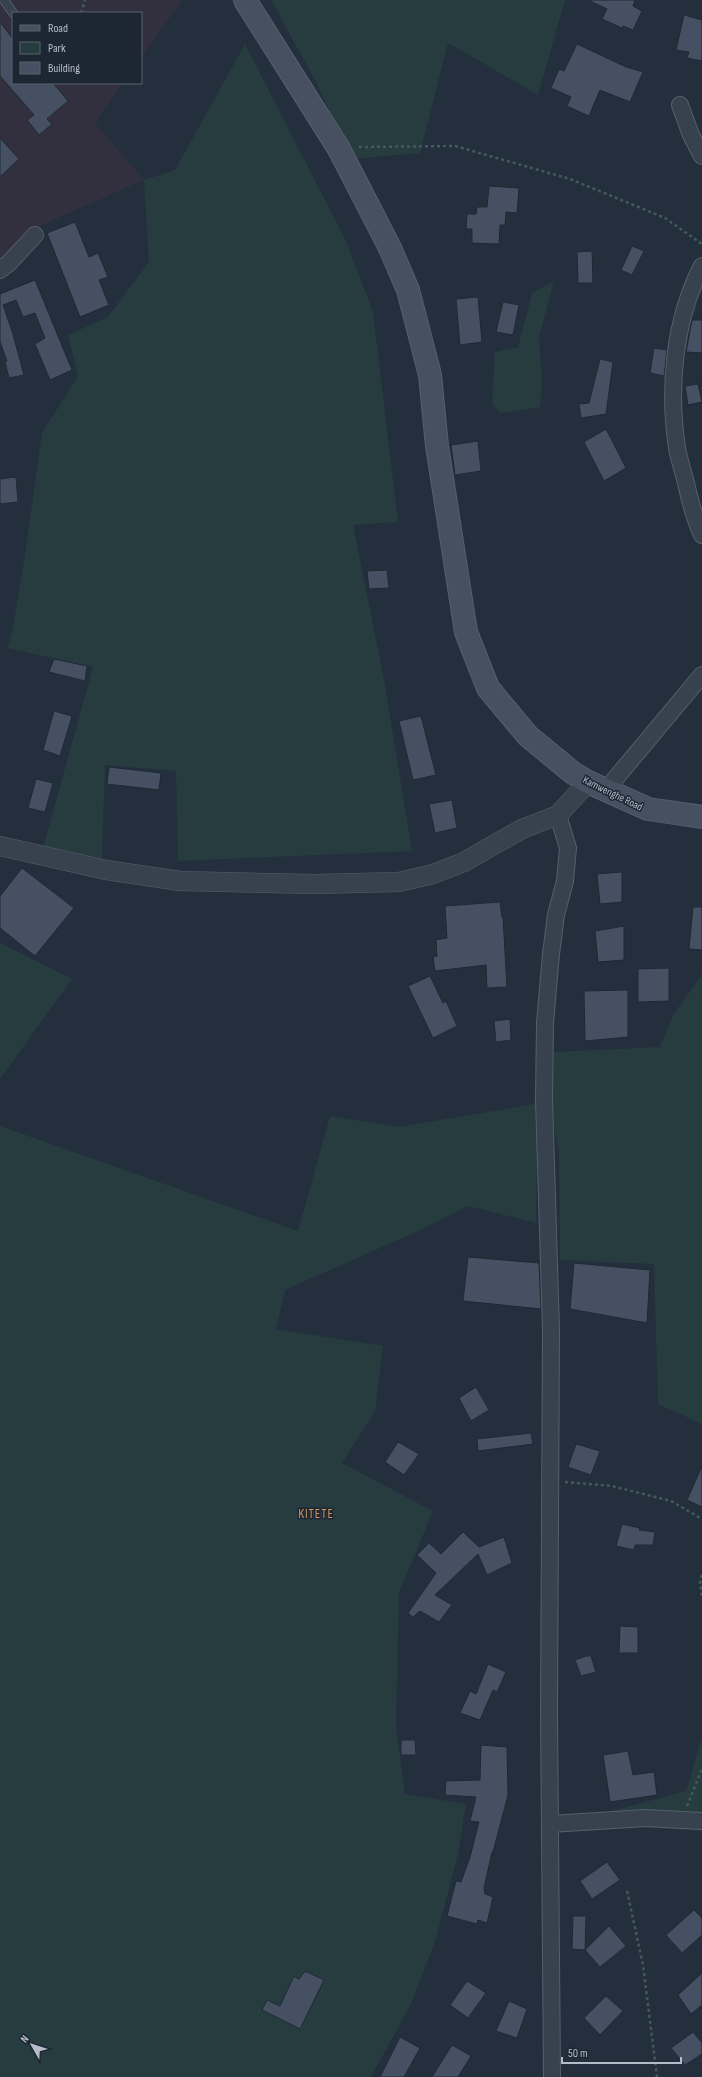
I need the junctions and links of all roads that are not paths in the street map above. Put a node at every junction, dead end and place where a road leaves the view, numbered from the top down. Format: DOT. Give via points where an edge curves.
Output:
graph roads {
  1 [pos="4,0"];
  2 [pos="245,0"];
  3 [pos="12,12"];
  4 [pos="680,105"];
  5 [pos="702,156"];
  6 [pos="35,235"];
  7 [pos="702,266"];
  8 [pos="0,270"];
  9 [pos="702,535"];
  10 [pos="702,675"];
  11 [pos="589,782"];
  12 [pos="558,815"];
  13 [pos="702,817"];
  14 [pos="0,846"];
  15 [pos="702,1821"];
  16 [pos="550,1824"];
  17 [pos="552,2077"];
  1 -- 3 [label="lane"];
  2 -- 11 [label="main road, Kamwenghe Road" via="339,149 390,248 408,290 430,375 466,632 488,688 528,736"];
  4 -- 5 [label="street"];
  6 -- 8 [label="street" via="9,264"];
  7 -- 9 [label="street" via="689,296 679,337 673,403 677,448 695,521"];
  10 -- 11 [label="street"];
  11 -- 12 [label="street"];
  11 -- 13 [label="main road, Kamwenghe Road" via="648,810"];
  12 -- 14 [label="street" via="522,829 464,862 433,874 399,882 315,884 167,880 106,870"];
  12 -- 16 [label="street" via="568,848 565,881 556,914 545,1023 544,1099 551,1315"];
  15 -- 16 [label="street" via="681,1818 612,1819"];
  16 -- 17 [label="street"];
}
